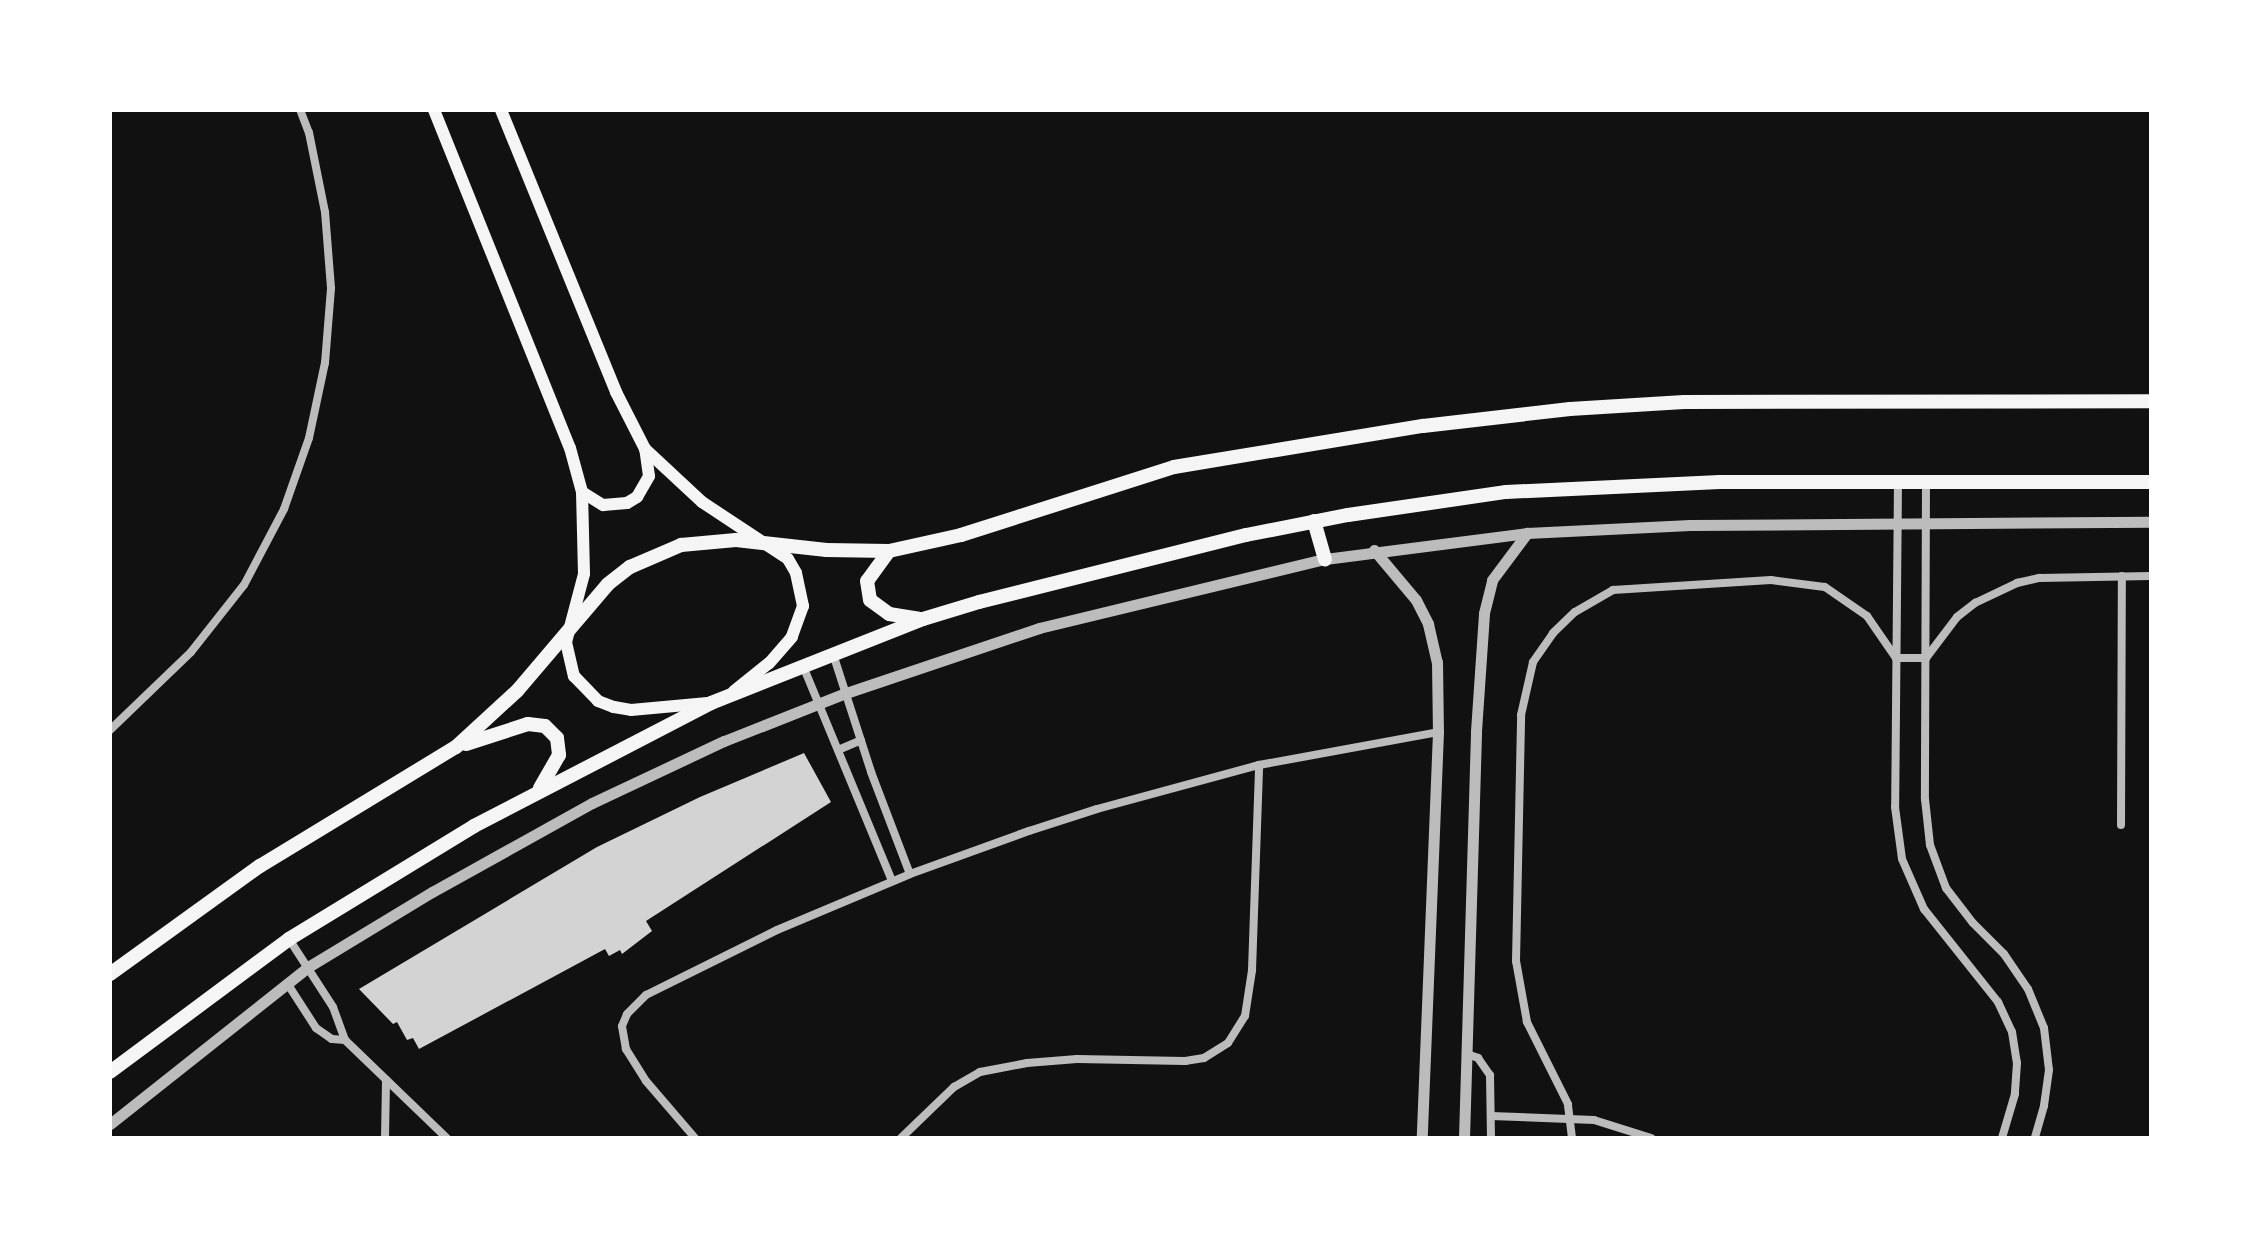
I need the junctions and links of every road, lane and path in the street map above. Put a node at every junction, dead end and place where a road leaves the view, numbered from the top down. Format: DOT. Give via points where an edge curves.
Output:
graph roads {
  1 [pos="300,110"];
  2 [pos="434,110"];
  3 [pos="501,110"];
  4 [pos="2151,401"];
  5 [pos="645,449"];
  6 [pos="1898,481"];
  7 [pos="1926,482"];
  8 [pos="2151,482"];
  9 [pos="582,492"];
  10 [pos="1314,521"];
  11 [pos="2151,522"];
  12 [pos="1897,523"];
  13 [pos="1926,523"];
  14 [pos="1527,533"];
  15 [pos="763,543"];
  16 [pos="1374,550"];
  17 [pos="889,551"];
  18 [pos="1325,559"];
  19 [pos="2122,576"];
  20 [pos="2151,576"];
  21 [pos="923,619"];
  22 [pos="568,627"];
  23 [pos="833,654"];
  24 [pos="1896,658"];
  25 [pos="1926,658"];
  26 [pos="803,666"];
  27 [pos="846,693"];
  28 [pos="718,700"];
  29 [pos="819,704"];
  30 [pos="110,730"];
  31 [pos="1438,732"];
  32 [pos="861,740"];
  33 [pos="456,747"];
  34 [pos="838,750"];
  35 [pos="1259,765"];
  36 [pos="537,792"];
  37 [pos="2121,825"];
  38 [pos="910,874"];
  39 [pos="892,881"];
  40 [pos="289,939"];
  41 [pos="308,967"];
  42 [pos="110,974"];
  43 [pos="287,983"];
  44 [pos="345,1040"];
  45 [pos="1467,1054"];
  46 [pos="110,1072"];
  47 [pos="386,1080"];
  48 [pos="1491,1116"];
  49 [pos="1572,1118"];
  50 [pos="110,1124"];
  51 [pos="385,1138"];
  52 [pos="447,1138"];
  53 [pos="695,1138"];
  54 [pos="901,1138"];
  55 [pos="1422,1138"];
  56 [pos="1464,1138"];
  57 [pos="1491,1138"];
  58 [pos="1572,1138"];
  59 [pos="1651,1138"];
  60 [pos="2002,1138"];
  61 [pos="2035,1138"];
  1 -- 30 [label="street" via="323,200 331,288 325,363 309,438 284,509 244,585 191,652"];
  2 -- 9 [label="main road" via="570,448"];
  3 -- 5 [label="main road" via="616,392"];
  4 -- 17 [label="main road" via="1684,402 1514,415 1174,467 961,535"];
  5 -- 9 [label="main road" via="649,476 637,497 603,505"];
  5 -- 15 [label="main road" via="702,502"];
  6 -- 7 [label="main road"];
  6 -- 10 [label="main road" via="1565,487"];
  6 -- 12 [label="street"];
  7 -- 8 [label="main road"];
  7 -- 13 [label="street"];
  9 -- 22 [label="main road" via="584,574"];
  10 -- 18 [label="main road"];
  10 -- 21 [label="main road" via="1174,550"];
  11 -- 13 [label="street"];
  12 -- 13 [label="street"];
  12 -- 14 [label="street" via="1646,525"];
  12 -- 24 [label="street"];
  13 -- 25 [label="street"];
  14 -- 16 [label="street"];
  14 -- 45 [label="street" via="1492,580 1484,613"];
  15 -- 17 [label="main road"];
  15 -- 22 [label="main road" via="708,540 654,554 608,584"];
  15 -- 28 [label="main road" via="788,559 796,573 802,589 800,622 782,650"];
  16 -- 18 [label="street"];
  16 -- 31 [label="street" via="1406,585 1428,624 1437,662"];
  17 -- 21 [label="main road" via="867,581 870,600 889,614"];
  18 -- 27 [label="street" via="1039,628"];
  19 -- 20 [label="street"];
  19 -- 25 [label="street" via="2039,578 1995,592 1957,617"];
  19 -- 37 [label="street"];
  21 -- 23 [label="main road"];
  22 -- 28 [label="main road" via="567,660 584,690 598,701 631,710"];
  22 -- 33 [label="main road" via="517,691"];
  23 -- 26 [label="main road"];
  23 -- 27 [label="street"];
  24 -- 25 [label="street"];
  24 -- 49 [label="street" via="1883,635 1847,599 1825,587 1771,580 1613,590 1575,612 1544,644 1526,686 1521,715 1516,961 1527,1022"];
  24 -- 60 [label="street" via="1895,807 1902,859 1924,909 1998,1002 2012,1032 2015,1094"];
  25 -- 61 [label="street" via="1925,799 1930,845 1946,888 2012,966 2044,1028 2049,1070"];
  26 -- 28 [label="main road"];
  26 -- 29 [label="street"];
  27 -- 29 [label="street"];
  27 -- 32 [label="street"];
  28 -- 36 [label="main road"];
  29 -- 34 [label="street"];
  29 -- 41 [label="street" via="724,741 592,803"];
  31 -- 35 [label="street"];
  31 -- 55 [label="street"];
  32 -- 34 [label="street"];
  32 -- 38 [label="street"];
  33 -- 36 [label="main road" via="528,724 545,726 557,738 559,755"];
  33 -- 42 [label="main road" via="260,866"];
  34 -- 39 [label="street"];
  35 -- 38 [label="street" via="1097,809"];
  35 -- 54 [label="street" via="1252,970 1245,1016 1228,1043 1204,1058 1185,1061 1077,1059 980,1072 954,1087"];
  36 -- 40 [label="main road" via="411,861"];
  38 -- 39 [label="street"];
  39 -- 53 [label="street" via="646,995 627,1014 622,1037 633,1064"];
  40 -- 41 [label="street"];
  40 -- 46 [label="main road"];
  41 -- 43 [label="street"];
  41 -- 44 [label="street" via="337,1015"];
  43 -- 44 [label="street" via="316,1028 332,1039"];
  43 -- 50 [label="street"];
  44 -- 47 [label="street"];
  45 -- 48 [label="street" via="1478,1058 1490,1075"];
  45 -- 56 [label="street"];
  47 -- 51 [label="street"];
  47 -- 52 [label="street"];
  48 -- 49 [label="street"];
  48 -- 57 [label="street"];
  49 -- 58 [label="street"];
  49 -- 59 [label="street" via="1618,1125"];
}
